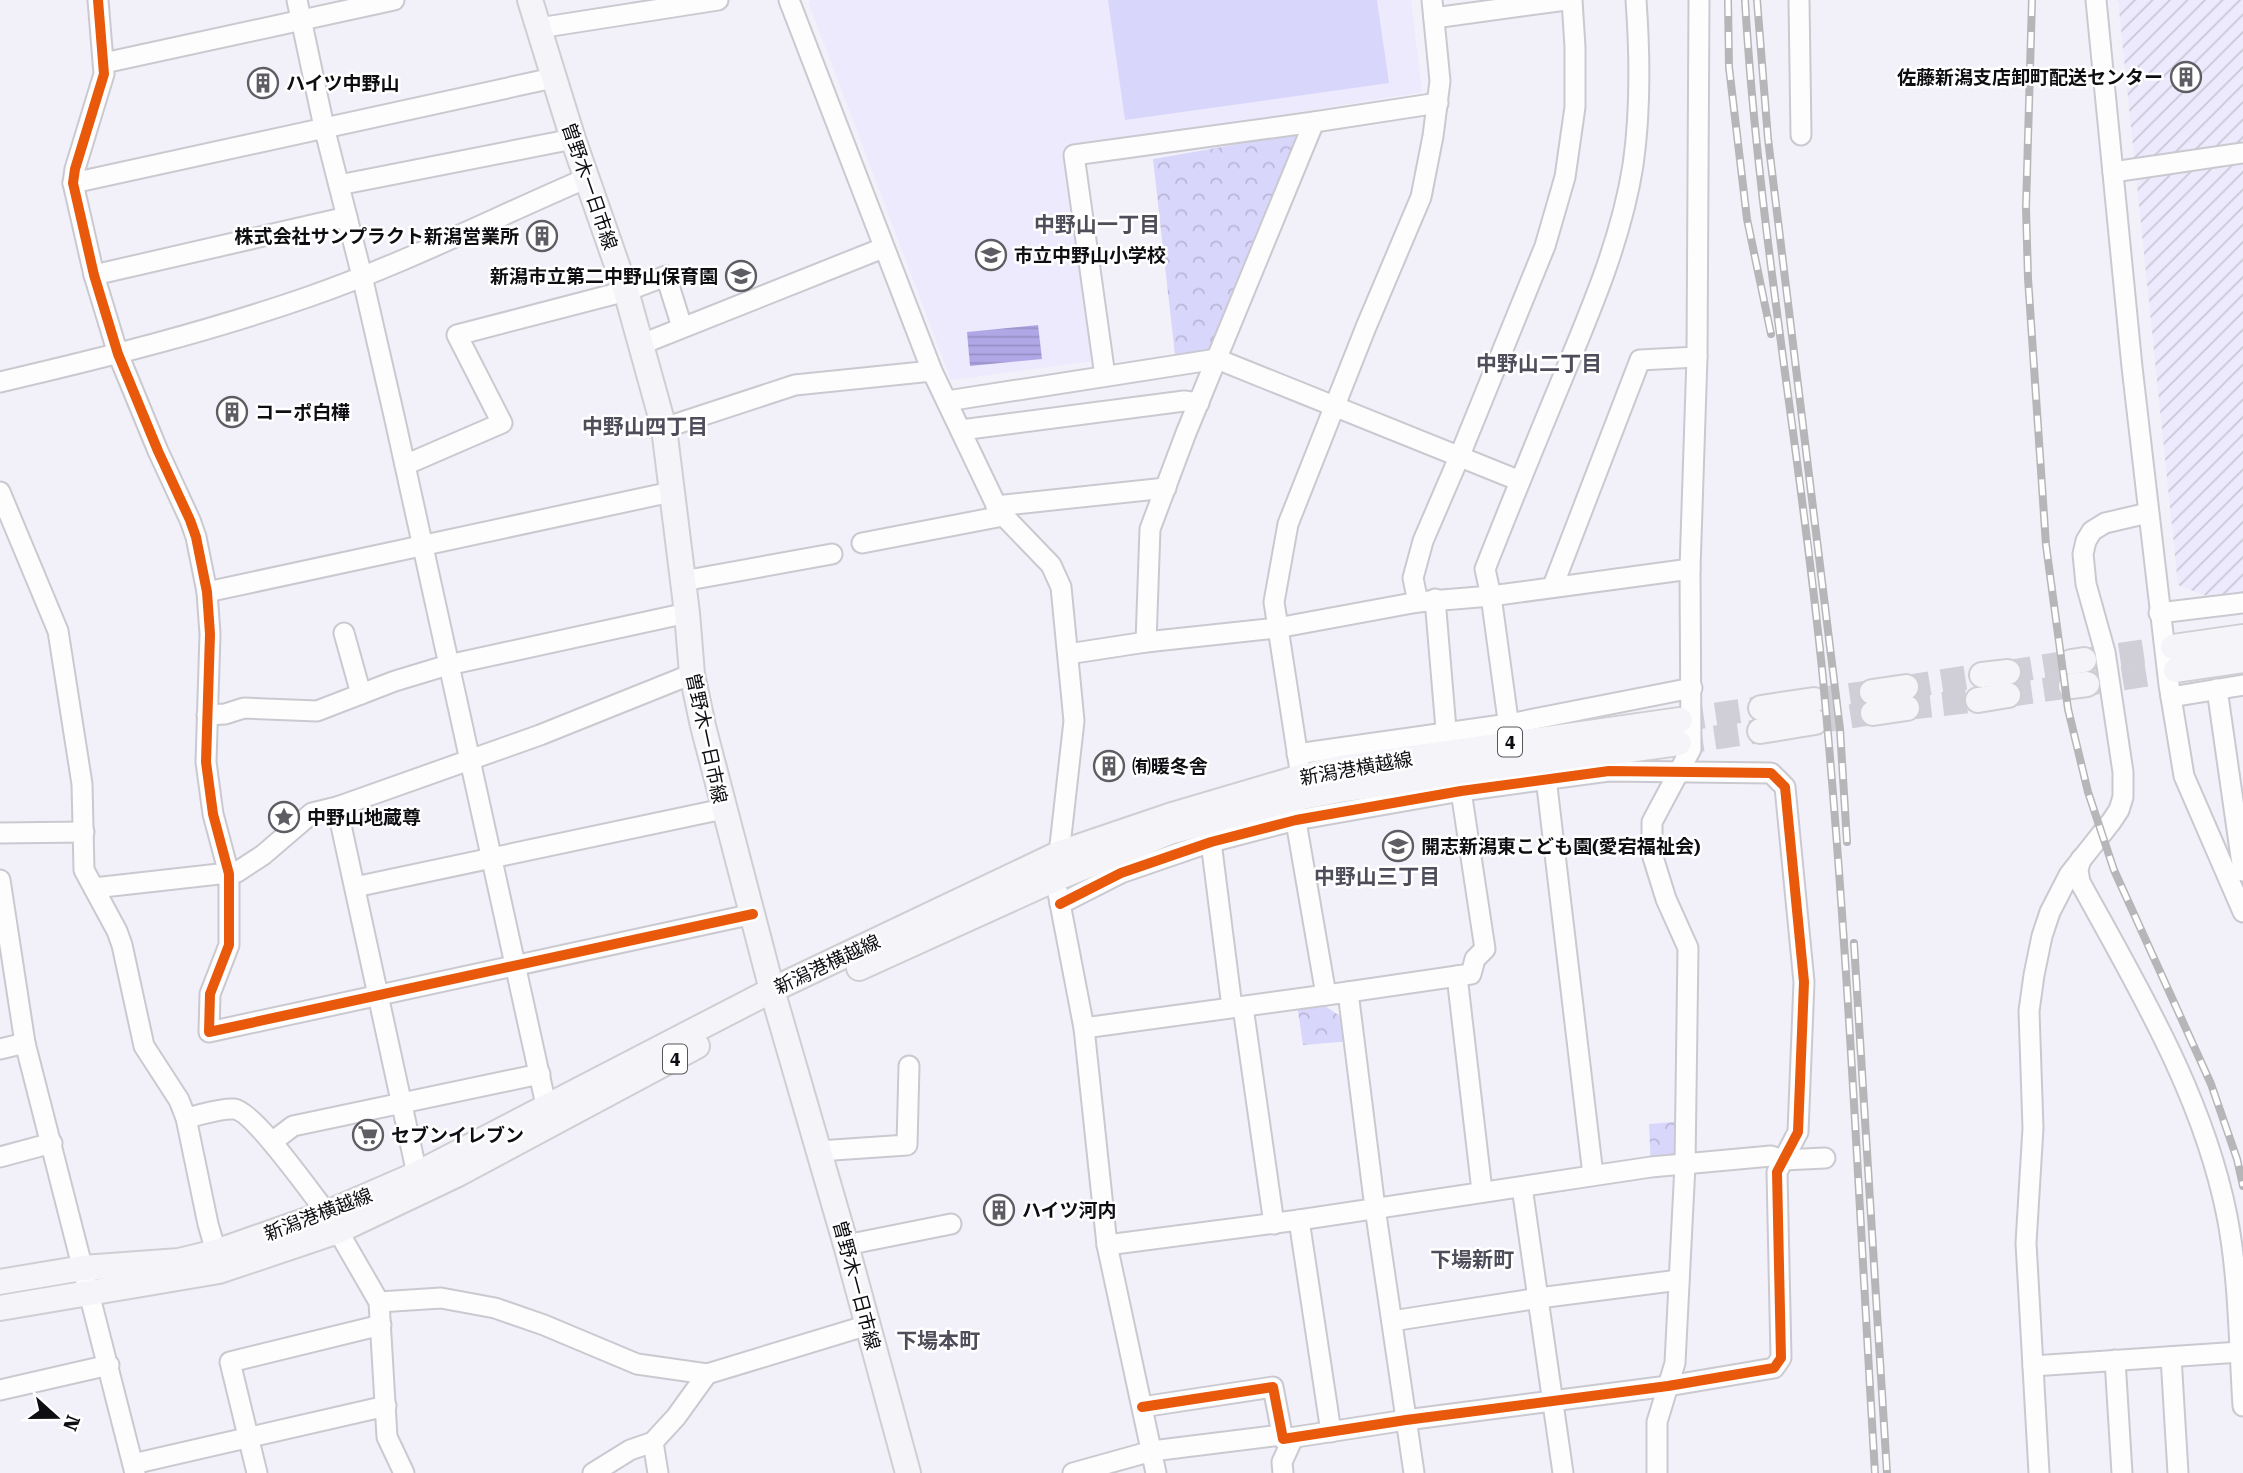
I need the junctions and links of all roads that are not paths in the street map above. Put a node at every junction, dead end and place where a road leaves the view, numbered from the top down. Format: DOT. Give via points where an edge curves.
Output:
graph roads {
  1 [pos="98,0"];
  2 [pos="297,0"];
  3 [pos="394,0"];
  4 [pos="530,0"];
  5 [pos="718,0"];
  6 [pos="789,0"];
  7 [pos="1566,0"];
  8 [pos="1573,0"];
  9 [pos="1636,0"];
  10 [pos="1699,0"];
  11 [pos="1799,0"];
  12 [pos="2096,0"];
  13 [pos="1433,9"];
  14 [pos="302,21"];
  15 [pos="539,28"];
  16 [pos="104,63"];
  17 [pos="553,78"];
  18 [pos="1438,103"];
  19 [pos="1314,122"];
  20 [pos="324,127"];
  21 [pos="1801,135"];
  22 [pos="573,139"];
  23 [pos="2243,153"];
  24 [pos="2113,172"];
  25 [pos="587,178"];
  26 [pos="73,183"];
  27 [pos="339,185"];
  28 [pos="347,218"];
  29 [pos="883,248"];
  30 [pos="94,275"];
  31 [pos="362,276"];
  32 [pos="626,291"];
  33 [pos="682,327"];
  34 [pos="642,344"];
  35 [pos="118,354"];
  36 [pos="1697,357"];
  37 [pos="1217,359"];
  38 [pos="932,370"];
  39 [pos="1105,376"];
  40 [pos="0,382"];
  41 [pos="947,401"];
  42 [pos="1199,403"];
  43 [pos="1335,405"];
  44 [pos="664,428"];
  45 [pos="961,430"];
  46 [pos="1460,455"];
  47 [pos="405,465"];
  48 [pos="1520,481"];
  49 [pos="1166,488"];
  50 [pos="0,492"];
  51 [pos="671,492"];
  52 [pos="1000,511"];
  53 [pos="2148,513"];
  54 [pos="862,543"];
  55 [pos="423,545"];
  56 [pos="832,554"];
  57 [pos="1690,569"];
  58 [pos="683,581"];
  59 [pos="1553,586"];
  60 [pos="207,592"];
  61 [pos="1491,596"];
  62 [pos="1427,601"];
  63 [pos="2243,603"];
  64 [pos="687,613"];
  65 [pos="2160,613"];
  66 [pos="1277,628"];
  67 [pos="344,633"];
  68 [pos="2243,637"];
  69 [pos="1146,642"];
  70 [pos="1068,654"];
  71 [pos="2243,660"];
  72 [pos="447,665"];
  73 [pos="692,674"];
  74 [pos="2008,683"];
  75 [pos="2243,685"];
  76 [pos="1692,688"];
  77 [pos="1980,688"];
  78 [pos="2217,689"];
  79 [pos="361,694"];
  80 [pos="1907,697"];
  81 [pos="2171,697"];
  82 [pos="1872,702"];
  83 [pos="1814,711"];
  84 [pos="207,715"];
  85 [pos="1761,719"];
  86 [pos="1510,733"];
  87 [pos="1447,742"];
  88 [pos="469,760"];
  89 [pos="1678,772"];
  90 [pos="1546,778"];
  91 [pos="1296,787"];
  92 [pos="1461,791"];
  93 [pos="337,807"];
  94 [pos="723,809"];
  95 [pos="84,832"];
  96 [pos="0,833"];
  97 [pos="1211,842"];
  98 [pos="1060,853"];
  99 [pos="491,858"];
  100 [pos="2081,858"];
  101 [pos="2243,871"];
  102 [pos="229,874"];
  103 [pos="1055,879"];
  104 [pos="0,880"];
  105 [pos="355,887"];
  106 [pos="94,888"];
  107 [pos="1059,905"];
  108 [pos="2243,912"];
  109 [pos="753,914"];
  110 [pos="5,940"];
  111 [pos="517,964"];
  112 [pos="1457,976"];
  113 [pos="1348,992"];
  114 [pos="379,994"];
  115 [pos="1326,995"];
  116 [pos="775,997"];
  117 [pos="1237,1007"];
  118 [pos="1084,1028"];
  119 [pos="26,1043"];
  120 [pos="0,1049"];
  121 [pos="909,1066"];
  122 [pos="540,1074"];
  123 [pos="401,1103"];
  124 [pos="546,1105"];
  125 [pos="186,1118"];
  126 [pos="272,1142"];
  127 [pos="52,1143"];
  128 [pos="819,1151"];
  129 [pos="0,1157"];
  130 [pos="1825,1158"];
  131 [pos="1782,1160"];
  132 [pos="1685,1165"];
  133 [pos="417,1174"];
  134 [pos="1593,1175"];
  135 [pos="1522,1187"];
  136 [pos="1482,1191"];
  137 [pos="1375,1208"];
  138 [pos="1299,1220"];
  139 [pos="332,1222"];
  140 [pos="951,1224"];
  141 [pos="1274,1224"];
  142 [pos="846,1245"];
  143 [pos="1107,1245"];
  144 [pos="216,1252"];
  145 [pos="83,1268"];
  146 [pos="1679,1280"];
  147 [pos="0,1282"];
  148 [pos="89,1294"];
  149 [pos="1539,1298"];
  150 [pos="379,1302"];
  151 [pos="0,1308"];
  152 [pos="1392,1321"];
  153 [pos="381,1325"];
  154 [pos="868,1325"];
  155 [pos="2240,1352"];
  156 [pos="2171,1357"];
  157 [pos="2115,1360"];
  158 [pos="109,1365"];
  159 [pos="2033,1366"];
  160 [pos="707,1374"];
  161 [pos="1668,1386"];
  162 [pos="0,1390"];
  163 [pos="1553,1402"];
  164 [pos="386,1406"];
  165 [pos="2243,1406"];
  166 [pos="1142,1407"];
  167 [pos="1406,1420"];
  168 [pos="1331,1432"];
  169 [pos="1287,1436"];
  170 [pos="248,1437"];
  171 [pos="653,1442"];
  172 [pos="1152,1451"];
  173 [pos="134,1469"];
  174 [pos="257,1473"];
  175 [pos="404,1473"];
  176 [pos="593,1473"];
  177 [pos="658,1473"];
  178 [pos="908,1473"];
  179 [pos="1073,1473"];
  180 [pos="1156,1473"];
  181 [pos="1283,1473"];
  182 [pos="1414,1473"];
  183 [pos="1563,1473"];
  184 [pos="1657,1473"];
  185 [pos="2039,1473"];
  186 [pos="2122,1473"];
  187 [pos="2178,1473"];
  1 -- 16 [label="street"];
  2 -- 14 [label="street"];
  3 -- 14 [label="street"];
  4 -- 15 [label="main road, 曽野木一日市線"];
  5 -- 15 [label="street"];
  6 -- 29 [label="street"];
  7 -- 13 [label="street"];
  8 -- 46 [label="street" via="1575,107 1565,177 1545,246"];
  9 -- 48 [label="street" via="1638,117 1624,211 1594,303"];
  10 -- 36 [label="street"];
  11 -- 21 [label="street"];
  12 -- 24 [label="street"];
  13 -- 18 [label="street"];
  14 -- 16 [label="street"];
  14 -- 20 [label="street"];
  15 -- 17 [label="main road, 曽野木一日市線"];
  16 -- 26 [label="street"];
  17 -- 20 [label="street"];
  17 -- 22 [label="main road, 曽野木一日市線"];
  18 -- 19 [label="street"];
  18 -- 43 [label="street" via="1421,197"];
  19 -- 37 [label="street"];
  19 -- 39 [label="street" via="1074,155"];
  20 -- 26 [label="street"];
  20 -- 27 [label="street"];
  22 -- 25 [label="main road, 曽野木一日市線"];
  22 -- 27 [label="street"];
  23 -- 24 [label="street"];
  24 -- 53 [label="street"];
  25 -- 31 [label="street"];
  25 -- 32 [label="main road, 曽野木一日市線"];
  26 -- 30 [label="street"];
  27 -- 28 [label="street"];
  28 -- 30 [label="street"];
  28 -- 31 [label="street"];
  29 -- 33 [label="street"];
  29 -- 38 [label="street"];
  30 -- 35 [label="street"];
  31 -- 35 [label="street"];
  31 -- 47 [label="street"];
  32 -- 33 [label="street" via="666,276"];
  32 -- 34 [label="main road, 曽野木一日市線"];
  32 -- 47 [label="street" via="457,335 502,423"];
  33 -- 34 [label="street"];
  34 -- 44 [label="main road, 曽野木一日市線"];
  35 -- 40 [label="street"];
  35 -- 60 [label="street" via="190,520"];
  36 -- 57 [label="street"];
  36 -- 59 [label="street" via="1640,360"];
  37 -- 39 [label="street"];
  37 -- 42 [label="street"];
  37 -- 43 [label="street"];
  38 -- 41 [label="street"];
  38 -- 44 [label="street" via="795,385"];
  39 -- 41 [label="street"];
  41 -- 45 [label="street"];
  42 -- 45 [label="street" via="1184,401"];
  42 -- 49 [label="street"];
  43 -- 46 [label="street"];
  43 -- 66 [label="street" via="1289,524 1274,603"];
  44 -- 51 [label="main road, 曽野木一日市線"];
  45 -- 52 [label="street"];
  46 -- 48 [label="street"];
  46 -- 62 [label="street" via="1423,541 1413,578"];
  47 -- 55 [label="street"];
  48 -- 61 [label="street" via="1485,569"];
  49 -- 52 [label="street"];
  49 -- 69 [label="street" via="1150,529"];
  50 -- 95 [label="street" via="58,631 82,784"];
  51 -- 55 [label="street"];
  51 -- 58 [label="main road, 曽野木一日市線"];
  52 -- 54 [label="street"];
  52 -- 70 [label="street" via="1056,573"];
  53 -- 65 [label="street"];
  53 -- 100 [label="street" via="2105,523 2092,531 2083,554 2086,584 2105,652 2124,784 2119,810"];
  55 -- 60 [label="street"];
  55 -- 72 [label="street"];
  56 -- 58 [label="street"];
  57 -- 59 [label="street"];
  57 -- 76 [label="street"];
  58 -- 64 [label="main road, 曽野木一日市線"];
  59 -- 61 [label="street"];
  60 -- 84 [label="street" via="211,634"];
  61 -- 62 [label="street"];
  61 -- 86 [label="street"];
  62 -- 66 [label="street"];
  62 -- 87 [label="street"];
  63 -- 65 [label="street"];
  64 -- 72 [label="street"];
  64 -- 73 [label="main road, 曽野木一日市線"];
  65 -- 81 [label="street"];
  66 -- 69 [label="street"];
  66 -- 91 [label="street"];
  67 -- 79 [label="street"];
  68 -- 71 [label="main road" via="2174,658"];
  69 -- 70 [label="street"];
  70 -- 98 [label="street" via="1074,721"];
  72 -- 79 [label="street"];
  72 -- 88 [label="street"];
  73 -- 88 [label="street"];
  73 -- 94 [label="main road, 曽野木一日市線"];
  74 -- 77 [label="main road"];
  75 -- 78 [label="street"];
  76 -- 86 [label="street"];
  76 -- 89 [label="street" via="1691,749"];
  78 -- 81 [label="street"];
  78 -- 101 [label="street"];
  79 -- 84 [label="street" via="317,711 244,708"];
  80 -- 82 [label="main road"];
  81 -- 108 [label="street" via="2184,776"];
  83 -- 85 [label="main road"];
  84 -- 102 [label="street" via="206,762"];
  86 -- 87 [label="main road, 新潟港横越線 / 4"];
  86 -- 91 [label="main road, 新潟港横越線 / 4" via="1679,731 1345,789"];
  87 -- 91 [label="main road, 新潟港横越線 / 4" via="1341,768"];
  88 -- 93 [label="street"];
  88 -- 99 [label="street"];
  89 -- 90 [label="street" via="1609,771"];
  89 -- 131 [label="street" via="1771,773 1785,787 1804,982 1798,1132"];
  89 -- 132 [label="street" via="1652,822 1652,854 1688,948"];
  90 -- 92 [label="street"];
  90 -- 134 [label="street"];
  91 -- 92 [label="street"];
  91 -- 97 [label="street"];
  91 -- 98 [label="main road, 新潟港横越線 / 4" via="1169,816"];
  91 -- 103 [label="main road, 新潟港横越線 / 4"];
  91 -- 115 [label="street"];
  92 -- 112 [label="street" via="1485,949 1475,959 1471,974"];
  93 -- 102 [label="street" via="312,813 263,855"];
  93 -- 105 [label="street"];
  94 -- 99 [label="street"];
  94 -- 109 [label="main road, 曽野木一日市線"];
  95 -- 96 [label="street"];
  95 -- 106 [label="street" via="84,870"];
  97 -- 107 [label="street" via="1121,873"];
  97 -- 117 [label="street"];
  98 -- 103 [label="street"];
  98 -- 116 [label="main road, 新潟港横越線 / 4"];
  99 -- 105 [label="street"];
  99 -- 111 [label="street"];
  100 -- 155 [label="street" via="2080,882 2159,1026 2215,1167 2235,1265"];
  100 -- 159 [label="street" via="2050,912 2029,1011 2033,1128 2025,1243"];
  102 -- 106 [label="street"];
  102 -- 114 [label="street" via="229,945 210,994 209,1032"];
  103 -- 107 [label="street"];
  103 -- 116 [label="main road, 新潟港横越線 / 4"];
  104 -- 110 [label="street"];
  105 -- 114 [label="street"];
  106 -- 125 [label="street" via="122,944 144,1045"];
  107 -- 118 [label="street"];
  109 -- 111 [label="street"];
  109 -- 116 [label="main road, 曽野木一日市線"];
  110 -- 119 [label="street"];
  111 -- 114 [label="street"];
  111 -- 122 [label="street"];
  112 -- 113 [label="street"];
  112 -- 136 [label="street"];
  113 -- 115 [label="street"];
  113 -- 137 [label="street"];
  114 -- 123 [label="street"];
  115 -- 117 [label="street"];
  116 -- 124 [label="main road, 新潟港横越線 / 4"];
  116 -- 128 [label="main road, 曽野木一日市線"];
  116 -- 139 [label="main road, 新潟港横越線 / 4" via="458,1174"];
  117 -- 118 [label="street"];
  117 -- 141 [label="street"];
  118 -- 143 [label="street"];
  119 -- 120 [label="street"];
  119 -- 127 [label="street"];
  121 -- 128 [label="street" via="907,1145"];
  122 -- 123 [label="street"];
  122 -- 124 [label="street"];
  123 -- 126 [label="street" via="293,1126"];
  123 -- 133 [label="street"];
  124 -- 133 [label="main road, 新潟港横越線 / 4"];
  125 -- 126 [label="street" via="234,1109 244,1112"];
  125 -- 144 [label="street"];
  126 -- 139 [label="street"];
  127 -- 129 [label="street"];
  127 -- 145 [label="street"];
  128 -- 142 [label="main road, 曽野木一日市線"];
  130 -- 131 [label="street"];
  131 -- 132 [label="street" via="1771,1156"];
  131 -- 161 [label="street" via="1777,1172 1781,1358 1773,1368"];
  132 -- 134 [label="street"];
  132 -- 146 [label="street"];
  133 -- 139 [label="main road, 新潟港横越線 / 4"];
  134 -- 135 [label="street"];
  135 -- 136 [label="street"];
  135 -- 149 [label="street"];
  136 -- 137 [label="street"];
  137 -- 138 [label="street"];
  137 -- 152 [label="street"];
  138 -- 141 [label="street"];
  138 -- 168 [label="street"];
  139 -- 144 [label="main road, 新潟港横越線 / 4"];
  139 -- 148 [label="main road, 新潟港横越線 / 4" via="219,1271"];
  139 -- 150 [label="street"];
  140 -- 142 [label="street"];
  141 -- 143 [label="street"];
  142 -- 154 [label="main road, 曽野木一日市線"];
  143 -- 166 [label="street"];
  144 -- 145 [label="main road, 新潟港横越線 / 4" via="179,1261"];
  145 -- 147 [label="main road, 新潟港横越線 / 4"];
  145 -- 148 [label="street"];
  146 -- 149 [label="street"];
  146 -- 161 [label="street" via="1675,1363"];
  148 -- 151 [label="main road, 新潟港横越線 / 4"];
  148 -- 158 [label="street"];
  149 -- 152 [label="street"];
  149 -- 163 [label="street"];
  150 -- 153 [label="street"];
  150 -- 160 [label="street" via="441,1298 495,1308 637,1364"];
  152 -- 167 [label="street"];
  153 -- 164 [label="street"];
  153 -- 170 [label="street" via="230,1362"];
  154 -- 160 [label="street"];
  154 -- 178 [label="main road, 曽野木一日市線"];
  155 -- 156 [label="street"];
  155 -- 165 [label="street"];
  156 -- 157 [label="street"];
  156 -- 187 [label="street"];
  157 -- 159 [label="street"];
  157 -- 186 [label="street"];
  158 -- 162 [label="street"];
  158 -- 173 [label="street"];
  159 -- 185 [label="street"];
  160 -- 171 [label="street"];
  161 -- 163 [label="street"];
  161 -- 184 [label="street" via="1657,1422"];
  163 -- 167 [label="street"];
  163 -- 183 [label="street"];
  164 -- 170 [label="street"];
  164 -- 175 [label="street" via="387,1437"];
  166 -- 169 [label="street" via="1273,1387"];
  166 -- 172 [label="street"];
  167 -- 168 [label="street"];
  167 -- 182 [label="street"];
  168 -- 169 [label="street"];
  169 -- 172 [label="street"];
  169 -- 181 [label="street"];
  170 -- 173 [label="street"];
  170 -- 174 [label="street"];
  171 -- 176 [label="street"];
  171 -- 177 [label="street"];
  172 -- 179 [label="street"];
  172 -- 180 [label="street"];
}
